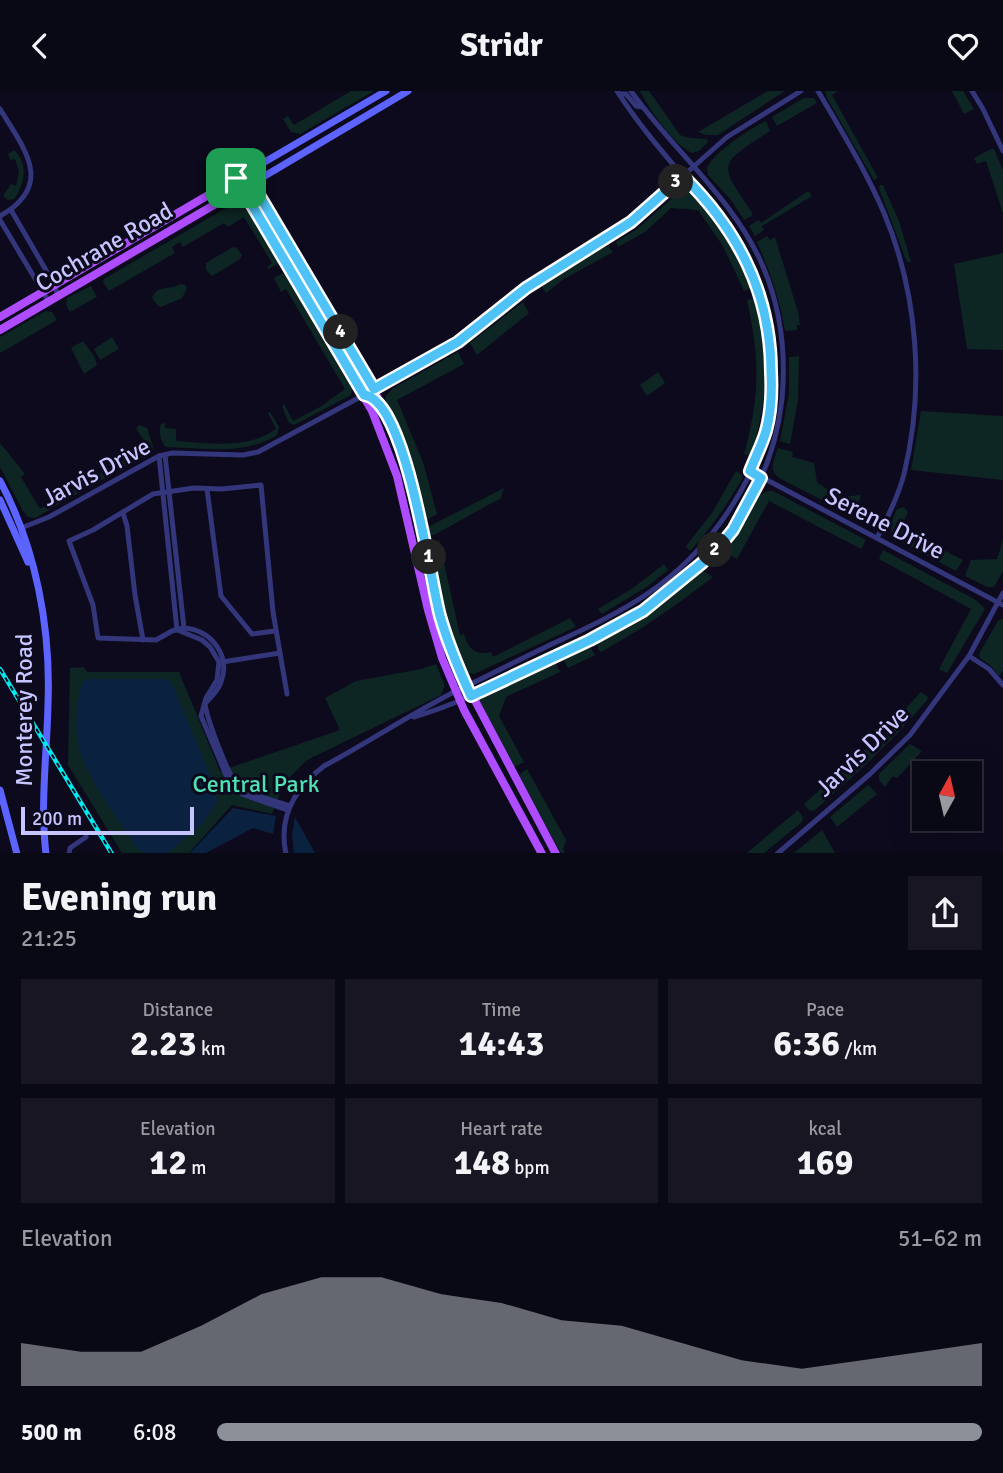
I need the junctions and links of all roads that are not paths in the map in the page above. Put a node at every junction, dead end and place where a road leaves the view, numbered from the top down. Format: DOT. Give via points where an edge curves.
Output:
graph roads {
  1 [pos="386,91"];
  2 [pos="408,91"];
  3 [pos="631,91"];
  4 [pos="801,91"];
  5 [pos="818,91"];
  6 [pos="972,91"];
  7 [pos="618,93"];
  8 [pos="642,107"];
  9 [pos="0,109"];
  10 [pos="1003,152"];
  11 [pos="692,167"];
  12 [pos="246,173"];
  13 [pos="683,176"];
  14 [pos="236,178"];
  15 [pos="253,183"];
  16 [pos="243,188"];
  17 [pos="11,210"];
  18 [pos="0,218"];
  19 [pos="54,284"];
  20 [pos="41,292"];
  21 [pos="58,296"];
  22 [pos="49,302"];
  23 [pos="0,317"];
  24 [pos="0,330"];
  25 [pos="358,385"];
  26 [pos="374,389"];
  27 [pos="364,395"];
  28 [pos="381,405"];
  29 [pos="162,455"];
  30 [pos="750,471"];
  31 [pos="761,478"];
  32 [pos="0,481"];
  33 [pos="207,489"];
  34 [pos="167,491"];
  35 [pos="0,500"];
  36 [pos="123,513"];
  37 [pos="21,528"];
  38 [pos="877,538"];
  39 [pos="32,568"];
  40 [pos="1003,593"];
  41 [pos="1001,604"];
  42 [pos="181,629"];
  43 [pos="275,631"];
  44 [pos="143,640"];
  45 [pos="279,653"];
  46 [pos="969,656"];
  47 [pos="221,662"];
  48 [pos="1003,685"];
  49 [pos="467,686"];
  50 [pos="456,691"];
  51 [pos="287,694"];
  52 [pos="471,696"];
  53 [pos="460,701"];
  54 [pos="405,720"];
  55 [pos="0,790"];
  56 [pos="289,808"];
  57 [pos="86,837"];
  58 [pos="17,853"];
  59 [pos="46,853"];
  60 [pos="69,853"];
  61 [pos="286,853"];
  62 [pos="542,853"];
  63 [pos="556,853"];
  64 [pos="777,853"];
  1 -- 12 [label="main road, Cochrane Road"];
  2 -- 15 [label="main road, Cochrane Road"];
  3 -- 8 [label="street"];
  4 -- 11 [label="street" via="727,137"];
  5 -- 38 [label="street" via="881,207 910,295 916,368 912,426 904,474"];
  6 -- 10 [label="street"];
  7 -- 8 [label="street"];
  7 -- 13 [label="street"];
  8 -- 11 [label="street"];
  9 -- 17 [label="street" via="27,154 32,174 24,198"];
  11 -- 13 [label="street"];
  11 -- 31 [label="street" via="747,235 765,269 775,304 783,388 774,444"];
  12 -- 14 [label="main road, Cochrane Road"];
  12 -- 15 [label="main road"];
  13 -- 26 [label="street" via="631,222 526,288 458,342"];
  13 -- 30 [label="street" via="733,236 768,326 770,408"];
  14 -- 16 [label="main road"];
  14 -- 19 [label="main road, Cochrane Road"];
  15 -- 16 [label="main road, Cochrane Road"];
  15 -- 26 [label="main road"];
  16 -- 21 [label="main road, Cochrane Road"];
  16 -- 25 [label="main road"];
  17 -- 18 [label="street"];
  17 -- 19 [label="street"];
  18 -- 20 [label="street"];
  19 -- 20 [label="main road, Cochrane Road"];
  19 -- 21 [label="street"];
  20 -- 22 [label="street"];
  20 -- 23 [label="main road, Cochrane Road"];
  21 -- 22 [label="main road, Cochrane Road"];
  22 -- 24 [label="main road, Cochrane Road"];
  25 -- 26 [label="street"];
  25 -- 27 [label="main road"];
  26 -- 28 [label="main road"];
  27 -- 28 [label="street"];
  27 -- 29 [label="street, Jarvis Drive" via="251,454"];
  27 -- 50 [label="main road" via="397,476 428,610"];
  28 -- 49 [label="main road" via="411,479 440,613"];
  29 -- 34 [label="street"];
  29 -- 37 [label="street, Jarvis Drive"];
  30 -- 31 [label="street, Serene Drive"];
  30 -- 49 [label="street" via="716,531 648,593"];
  31 -- 38 [label="street, Serene Drive"];
  31 -- 52 [label="street" via="724,541 643,611"];
  32 -- 37 [label="main road, Monterey Road"];
  33 -- 34 [label="street"];
  33 -- 43 [label="street" via="220,596 252,634"];
  33 -- 43 [label="street" via="261,485"];
  34 -- 36 [label="street" via="153,494"];
  34 -- 42 [label="street"];
  35 -- 39 [label="main road, Monterey Road"];
  36 -- 44 [label="street"];
  36 -- 44 [label="street" via="69,541 90,597 98,638"];
  37 -- 39 [label="main road, Monterey Road"];
  38 -- 41 [label="street, Serene Drive"];
  39 -- 59 [label="main road, Monterey Road" via="49,668 43,808"];
  40 -- 41 [label="street, Jarvis Drive"];
  41 -- 46 [label="street, Jarvis Drive"];
  42 -- 44 [label="street" via="156,640"];
  42 -- 47 [label="street" via="202,640"];
  43 -- 45 [label="street"];
  45 -- 47 [label="street"];
  45 -- 51 [label="street"];
  46 -- 48 [label="street"];
  46 -- 64 [label="street, Jarvis Drive" via="910,735"];
  47 -- 56 [label="street" via="222,680 205,704 235,783"];
  49 -- 50 [label="street"];
  49 -- 52 [label="main road"];
  50 -- 53 [label="main road"];
  50 -- 54 [label="street"];
  52 -- 53 [label="street"];
  52 -- 63 [label="main road"];
  53 -- 54 [label="street"];
  53 -- 62 [label="main road"];
  54 -- 56 [label="street" via="324,766 309,778"];
  55 -- 58 [label="main road"];
  56 -- 61 [label="street" via="283,841"];
  57 -- 60 [label="street" via="69,848"];
}
